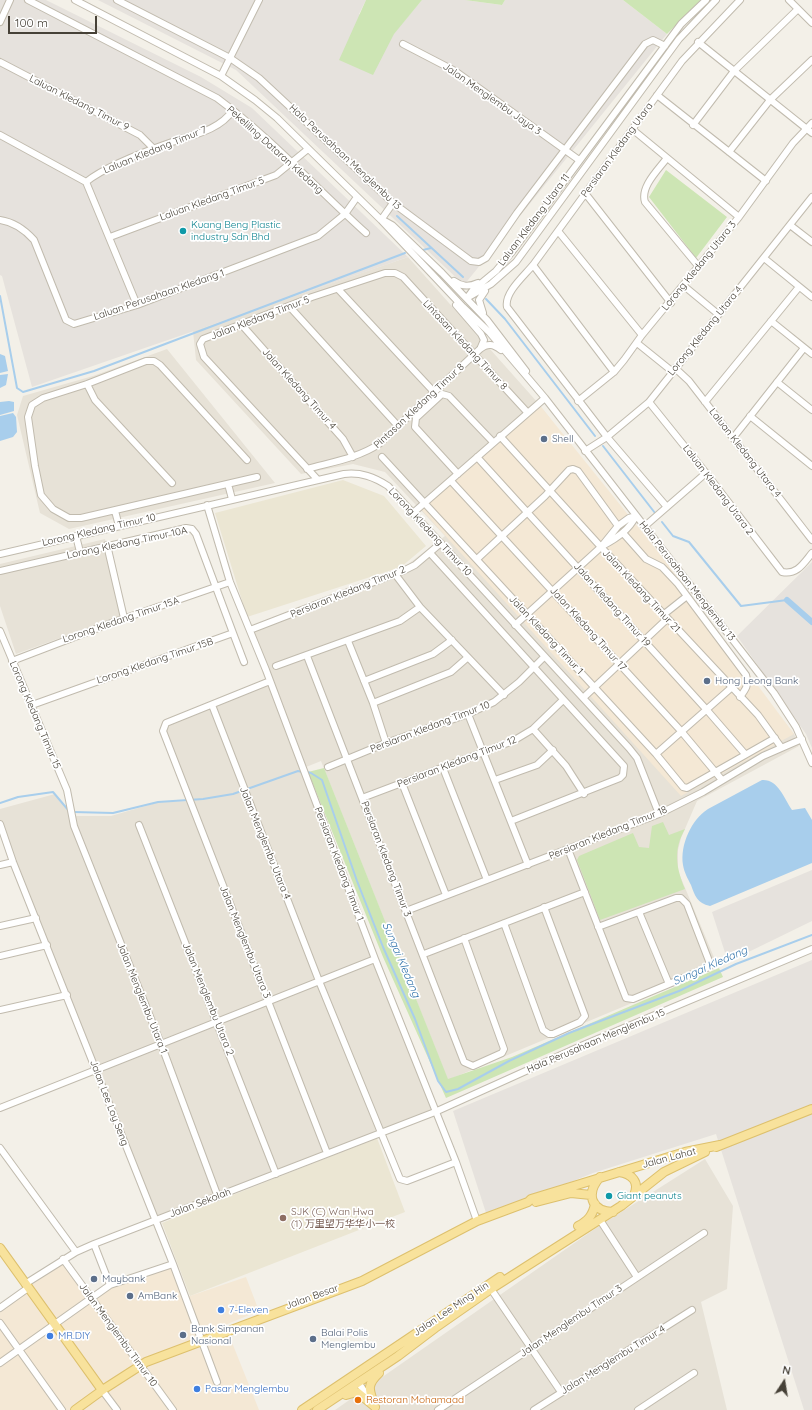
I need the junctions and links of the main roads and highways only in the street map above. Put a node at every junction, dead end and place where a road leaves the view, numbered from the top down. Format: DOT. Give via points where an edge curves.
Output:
graph roads {
  1 [pos="812,1109"];
  2 [pos="720,1145"];
  3 [pos="618,1172"];
  4 [pos="600,1177"];
  5 [pos="591,1196"];
  6 [pos="634,1196"];
  7 [pos="528,1202"];
  8 [pos="595,1204"];
  9 [pos="614,1212"];
  10 [pos="0,1248"];
  11 [pos="382,1356"];
  12 [pos="395,1358"];
  13 [pos="359,1384"];
  14 [pos="334,1388"];
  15 [pos="102,1389"];
  16 [pos="332,1400"];
  17 [pos="376,1408"];
  18 [pos="69,1410"];
  19 [pos="75,1410"];
  20 [pos="302,1410"];
  21 [pos="317,1410"];
  1 -- 2 [label="main road, Jalan Lahat"];
  2 -- 3 [label="main road, Jalan Lahat" via="685,1152"];
  2 -- 6 [label="main road, Jalan Lahat" via="664,1172"];
  3 -- 4 [label="main road"];
  3 -- 6 [label="main road" via="625,1173 635,1180"];
  4 -- 5 [label="main road" via="592,1189"];
  4 -- 7 [label="main road, Jalan Besar"];
  5 -- 7 [label="main road, Jalan Besar" via="571,1193 533,1203"];
  5 -- 8 [label="main road"];
  6 -- 9 [label="main road"];
  7 -- 15 [label="main road, Jalan Besar" via="477,1221 372,1276 331,1294 201,1339 140,1364"];
  8 -- 9 [label="main road" via="604,1211"];
  8 -- 11 [label="main road, Jalan Lee Ming Hin" via="594,1212 584,1223"];
  9 -- 12 [label="main road, Jalan Lee Ming Hin" via="491,1289"];
  10 -- 15 [label="main road"];
  11 -- 13 [label="main road" via="364,1372"];
  11 -- 14 [label="main road, Jalan Lee Ming Hin"];
  12 -- 13 [label="main road, Jalan Lee Ming Hin"];
  12 -- 17 [label="main road" via="370,1382 369,1389"];
  13 -- 14 [label="main road" via="347,1382"];
  13 -- 16 [label="main road, Jalan Lee Ming Hin"];
  14 -- 20 [label="main road, Jalan Lee Ming Hin"];
  15 -- 18 [label="main road, Jalan Besar"];
  15 -- 19 [label="main road, Jalan Besar"];
  16 -- 17 [label="main road" via="354,1391"];
  16 -- 21 [label="main road, Jalan Lee Ming Hin"];
}
